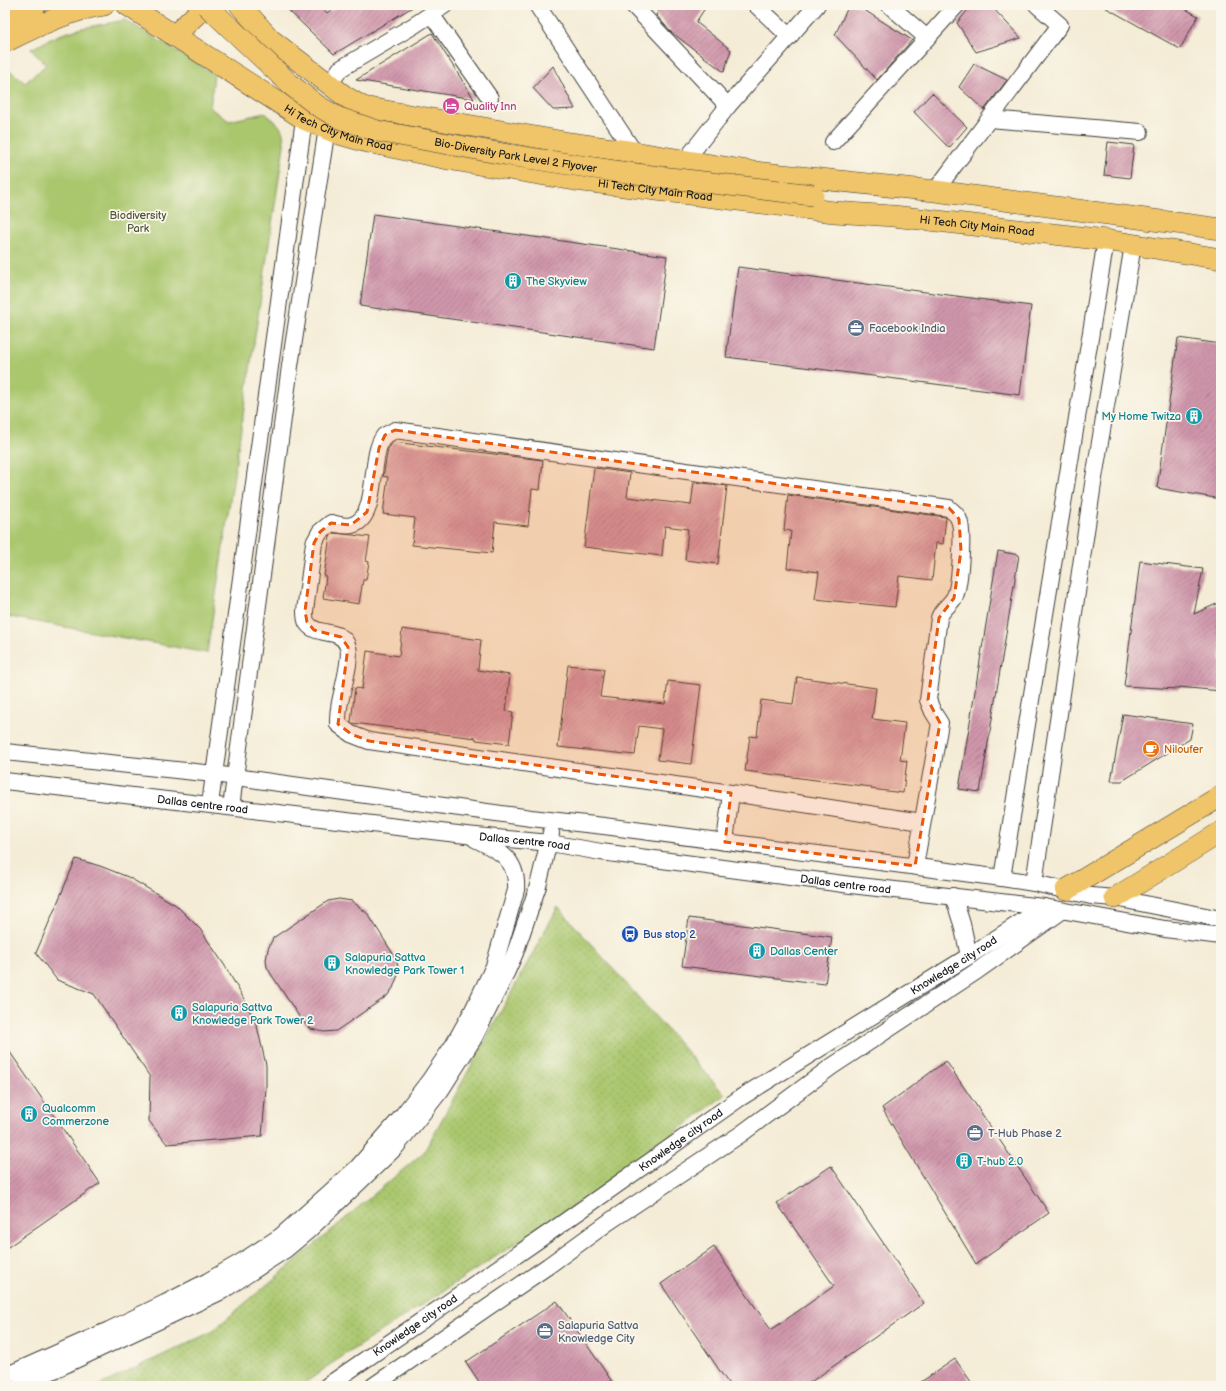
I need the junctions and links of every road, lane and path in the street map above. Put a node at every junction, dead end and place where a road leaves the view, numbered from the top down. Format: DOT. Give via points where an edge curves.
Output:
graph roads {
  1 [pos="36,5"];
  2 [pos="104,5"];
  3 [pos="126,5"];
  4 [pos="206,5"];
  5 [pos="444,5"];
  6 [pos="537,5"];
  7 [pos="633,5"];
  8 [pos="756,5"];
  9 [pos="817,5"];
  10 [pos="889,5"];
  11 [pos="957,5"];
  12 [pos="1037,5"];
  13 [pos="85,7"];
  14 [pos="243,7"];
  15 [pos="431,14"];
  16 [pos="5,19"];
  17 [pos="174,36"];
  18 [pos="790,36"];
  19 [pos="927,38"];
  20 [pos="5,42"];
  21 [pos="330,84"];
  22 [pos="490,98"];
  23 [pos="728,106"];
  24 [pos="304,119"];
  25 [pos="990,119"];
  26 [pos="327,128"];
  27 [pos="1140,132"];
  28 [pos="832,142"];
  29 [pos="634,152"];
  30 [pos="685,161"];
  31 [pos="867,184"];
  32 [pos="935,191"];
  33 [pos="1221,229"];
  34 [pos="1106,240"];
  35 [pos="1133,245"];
  36 [pos="1221,259"];
  37 [pos="5,752"];
  38 [pos="214,774"];
  39 [pos="235,778"];
  40 [pos="5,781"];
  41 [pos="732,793"];
  42 [pos="1221,796"];
  43 [pos="210,804"];
  44 [pos="231,807"];
  45 [pos="554,821"];
  46 [pos="922,822"];
  47 [pos="1221,832"];
  48 [pos="466,835"];
  49 [pos="725,842"];
  50 [pos="550,843"];
  51 [pos="915,866"];
  52 [pos="1002,878"];
  53 [pos="1034,883"];
  54 [pos="1066,890"];
  55 [pos="953,896"];
  56 [pos="1115,898"];
  57 [pos="1044,906"];
  58 [pos="1062,911"];
  59 [pos="1221,919"];
  60 [pos="1221,936"];
  61 [pos="969,956"];
  62 [pos="5,1376"];
  63 [pos="20,1386"];
  64 [pos="327,1386"];
  65 [pos="373,1386"];
  1 -- 16 [label="main road"];
  2 -- 13 [label="main road"];
  3 -- 17 [label="main road, Hi Tech City Main Road"];
  4 -- 17 [label="main road"];
  4 -- 31 [label="main road, Bio-Diversity Park Level 2 Flyover, bridge" via="291,85 318,106 339,118 377,131 510,155 813,195"];
  5 -- 15 [label="street"];
  6 -- 29 [label="street"];
  7 -- 23 [label="street"];
  8 -- 18 [label="street"];
  9 -- 18 [label="street"];
  10 -- 19 [label="street"];
  11 -- 19 [label="street"];
  12 -- 25 [label="street" via="1060,25"];
  13 -- 20 [label="main road"];
  14 -- 21 [label="main road" via="270,39"];
  15 -- 21 [label="street" via="340,69"];
  15 -- 22 [label="street"];
  17 -- 24 [label="main road, Hi Tech City Main Road"];
  18 -- 23 [label="street"];
  19 -- 28 [label="street"];
  21 -- 29 [label="main road" via="363,107"];
  23 -- 30 [label="street"];
  24 -- 26 [label="main road, Hi Tech City Main Road"];
  24 -- 38 [label="street"];
  25 -- 27 [label="street"];
  25 -- 32 [label="street"];
  26 -- 34 [label="main road, Hi Tech City Main Road" via="363,141 453,160 575,180 834,212 893,216"];
  26 -- 39 [label="street" via="290,366"];
  29 -- 30 [label="main road"];
  30 -- 31 [label="main road" via="754,172"];
  31 -- 32 [label="main road"];
  32 -- 33 [label="main road"];
  34 -- 35 [label="main road, Hi Tech City Main Road"];
  34 -- 52 [label="street"];
  35 -- 36 [label="main road, Hi Tech City Main Road"];
  35 -- 53 [label="street" via="1093,484"];
  37 -- 38 [label="street"];
  38 -- 39 [label="street"];
  38 -- 43 [label="street"];
  39 -- 44 [label="street"];
  39 -- 45 [label="street"];
  40 -- 43 [label="street, Dallas centre road"];
  41 -- 46 [label="street"];
  41 -- 46 [label="street" via="369,741 351,734 338,724 348,647 341,637 314,630 307,622 305,611 314,543 320,532 331,523 351,525 358,522 367,512 379,448 385,435 395,430 949,508 959,519 962,533 961,551 954,598 941,611 939,618 928,700 940,723"];
  41 -- 49 [label="street"];
  42 -- 54 [label="main road"];
  43 -- 44 [label="street, Dallas centre road"];
  44 -- 48 [label="street, Dallas centre road"];
  45 -- 49 [label="street"];
  45 -- 50 [label="street"];
  46 -- 51 [label="street"];
  47 -- 56 [label="main road"];
  48 -- 50 [label="street, Dallas centre road"];
  48 -- 62 [label="street" via="509,860 517,880 516,890 494,966 473,1010 430,1081 399,1120 357,1168 281,1236 214,1278 165,1303"];
  49 -- 51 [label="street"];
  50 -- 55 [label="street, Dallas centre road" via="851,885"];
  50 -- 63 [label="street" via="538,886 504,980 474,1038 441,1090 395,1148 285,1250 222,1291"];
  51 -- 52 [label="street"];
  52 -- 53 [label="street"];
  53 -- 54 [label="street"];
  54 -- 56 [label="street"];
  55 -- 57 [label="street, Dallas centre road"];
  55 -- 61 [label="street"];
  56 -- 59 [label="street"];
  57 -- 58 [label="street, Dallas centre road"];
  57 -- 61 [label="street, Knowledge city road"];
  58 -- 60 [label="street, Dallas centre road"];
  58 -- 65 [label="street, Knowledge city road" via="977,971 831,1067 741,1134 610,1221"];
  61 -- 64 [label="street, Knowledge city road" via="740,1098"];
}
